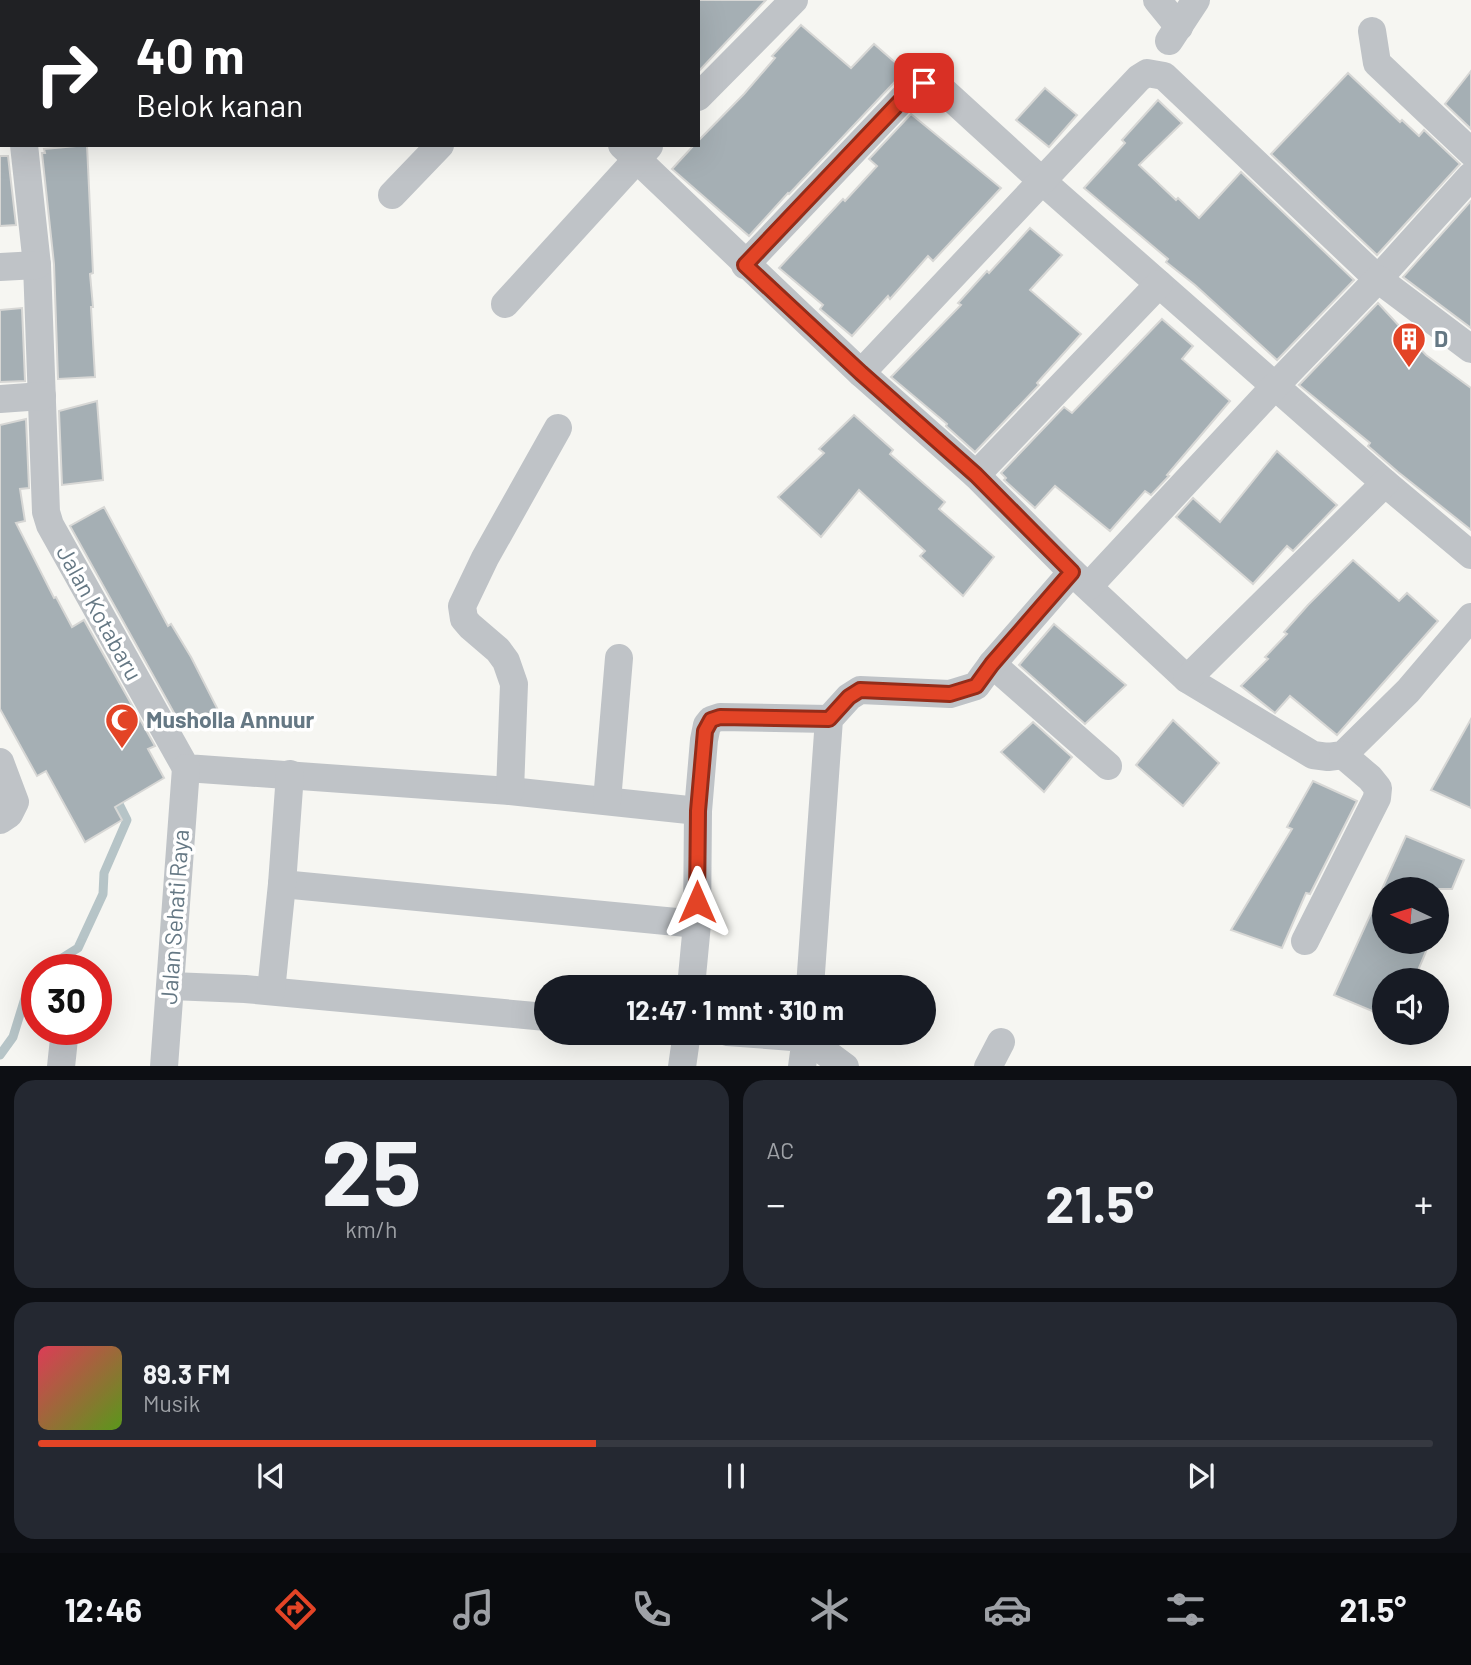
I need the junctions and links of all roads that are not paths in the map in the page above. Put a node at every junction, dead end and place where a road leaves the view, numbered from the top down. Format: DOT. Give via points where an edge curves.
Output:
graph roads {
  1 [pos="794,0"];
  2 [pos="1157,0"];
  3 [pos="1196,0"];
  4 [pos="1372,31"];
  5 [pos="1164,49"];
  6 [pos="700,95"];
  7 [pos="16,147"];
  8 [pos="438,147"];
  9 [pos="636,149"];
  10 [pos="1471,152"];
  11 [pos="1471,176"];
  12 [pos="1042,181"];
  13 [pos="392,195"];
  14 [pos="37,265"];
  15 [pos="745,265"];
  16 [pos="0,267"];
  17 [pos="1378,279"];
  18 [pos="1159,284"];
  19 [pos="505,304"];
  20 [pos="1471,349"];
  21 [pos="861,373"];
  22 [pos="1275,386"];
  23 [pos="42,396"];
  24 [pos="0,399"];
  25 [pos="558,428"];
  26 [pos="976,475"];
  27 [pos="1385,484"];
  28 [pos="1471,555"];
  29 [pos="1080,579"];
  30 [pos="1471,617"];
  31 [pos="619,658"];
  32 [pos="992,664"];
  33 [pos="1187,679"];
  34 [pos="829,719"];
  35 [pos="1343,755"];
  36 [pos="0,762"];
  37 [pos="1108,766"];
  38 [pos="186,768"];
  39 [pos="290,774"];
  40 [pos="510,791"];
  41 [pos="607,801"];
  42 [pos="698,811"];
  43 [pos="0,820"];
  44 [pos="282,884"];
  45 [pos="697,924"];
  46 [pos="1305,941"];
  47 [pos="692,975"];
  48 [pos="811,975"];
  49 [pos="171,986"];
  50 [pos="271,991"];
  51 [pos="534,1016"];
  52 [pos="63,1045"];
  53 [pos="685,1045"];
  54 [pos="805,1045"];
  55 [pos="819,1045"];
  56 [pos="61,1066"];
  57 [pos="164,1066"];
  58 [pos="682,1066"];
  59 [pos="802,1066"];
  60 [pos="845,1066"];
  1 -- 6 [label="street"];
  2 -- 5 [label="street"];
  3 -- 5 [label="street"];
  4 -- 10 [label="street" via="1377,63"];
  5 -- 12 [label="street"];
  5 -- 17 [label="street" via="1164,76"];
  7 -- 14 [label="street, Jalan Kotabaru"];
  8 -- 13 [label="street"];
  9 -- 15 [label="street"];
  9 -- 19 [label="street"];
  11 -- 17 [label="street"];
  12 -- 15 [label="street" via="937,85 920,84"];
  12 -- 18 [label="street"];
  12 -- 21 [label="street"];
  14 -- 16 [label="street"];
  14 -- 23 [label="street, Jalan Kotabaru"];
  15 -- 21 [label="street"];
  17 -- 20 [label="street"];
  17 -- 22 [label="street"];
  18 -- 22 [label="street"];
  18 -- 26 [label="street"];
  21 -- 26 [label="street"];
  22 -- 27 [label="street"];
  22 -- 29 [label="street"];
  23 -- 24 [label="street"];
  23 -- 38 [label="street, Jalan Kotabaru" via="50,525"];
  25 -- 40 [label="street" via="462,607 464,619 506,661 514,684"];
  26 -- 29 [label="street"];
  27 -- 28 [label="street"];
  27 -- 33 [label="street"];
  29 -- 32 [label="street"];
  29 -- 33 [label="street"];
  30 -- 35 [label="street" via="1408,691"];
  31 -- 41 [label="street"];
  32 -- 34 [label="street" via="976,686 960,693 860,690"];
  32 -- 37 [label="street"];
  33 -- 35 [label="street" via="1313,755"];
  34 -- 42 [label="street" via="711,720 705,731"];
  34 -- 48 [label="street"];
  35 -- 46 [label="street" via="1378,788 1377,798"];
  36 -- 43 [label="street" via="14,806"];
  38 -- 39 [label="street"];
  38 -- 49 [label="street, Jalan Sehati Raya"];
  39 -- 40 [label="street"];
  39 -- 44 [label="street"];
  40 -- 41 [label="street"];
  41 -- 42 [label="street"];
  42 -- 45 [label="street"];
  44 -- 45 [label="street"];
  44 -- 50 [label="street"];
  45 -- 47 [label="street"];
  49 -- 50 [label="street"];
  49 -- 57 [label="street, Jalan Sehati Raya"];
  50 -- 51 [label="street"];
  52 -- 56 [label="street"];
  53 -- 58 [label="street"];
  54 -- 59 [label="street"];
  55 -- 60 [label="street"];
}
